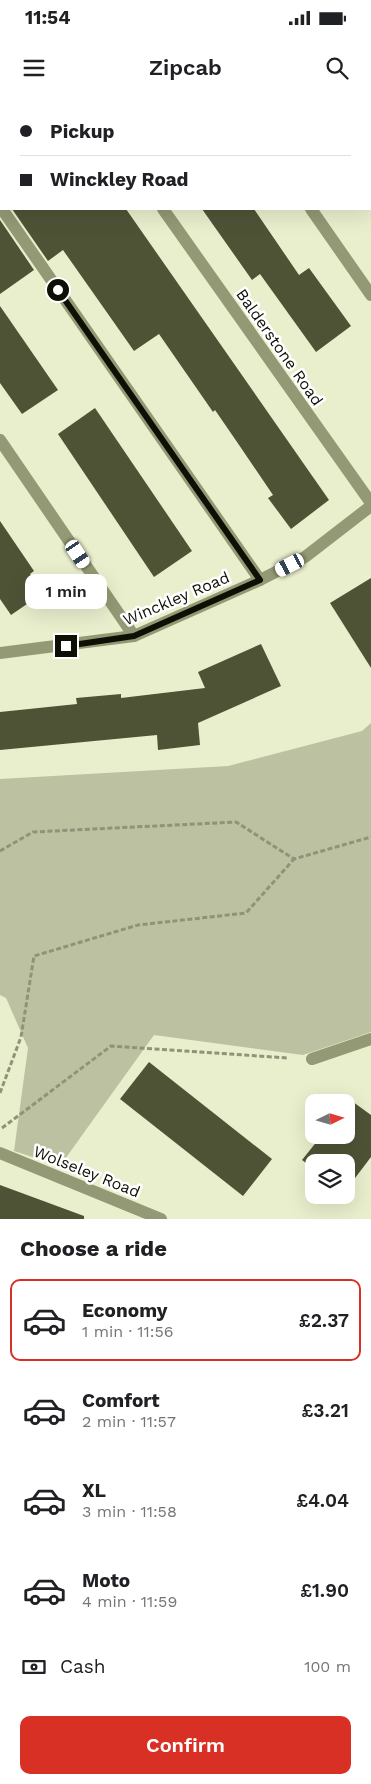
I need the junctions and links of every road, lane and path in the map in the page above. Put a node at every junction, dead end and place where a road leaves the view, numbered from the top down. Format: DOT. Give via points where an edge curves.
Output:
graph roads {
  1 [pos="3,210"];
  2 [pos="164,210"];
  3 [pos="312,210"];
  4 [pos="371,295"];
  5 [pos="0,440"];
  6 [pos="371,505"];
  7 [pos="260,580"];
  8 [pos="134,636"];
  9 [pos="0,653"];
  10 [pos="371,837"];
  11 [pos="0,851"];
  12 [pos="294,859"];
  13 [pos="371,1039"];
  14 [pos="312,1059"];
  15 [pos="0,1093"];
  16 [pos="0,1130"];
  17 [pos="0,1153"];
  18 [pos="162,1219"];
  1 -- 7 [label="street"];
  2 -- 6 [label="street, Balderstone Road"];
  3 -- 4 [label="street"];
  5 -- 8 [label="street"];
  6 -- 7 [label="street, Winckley Road" via="305,557"];
  7 -- 8 [label="street, Winckley Road"];
  8 -- 9 [label="street, Winckley Road"];
  10 -- 12 [label="path"];
  11 -- 12 [label="path" via="33,832 236,822"];
  12 -- 15 [label="path" via="246,913 138,924 34,956 22,1037"];
  13 -- 14 [label="street"];
  14 -- 16 [label="path" via="111,1046"];
  17 -- 18 [label="street, Wolseley Road"];
}
